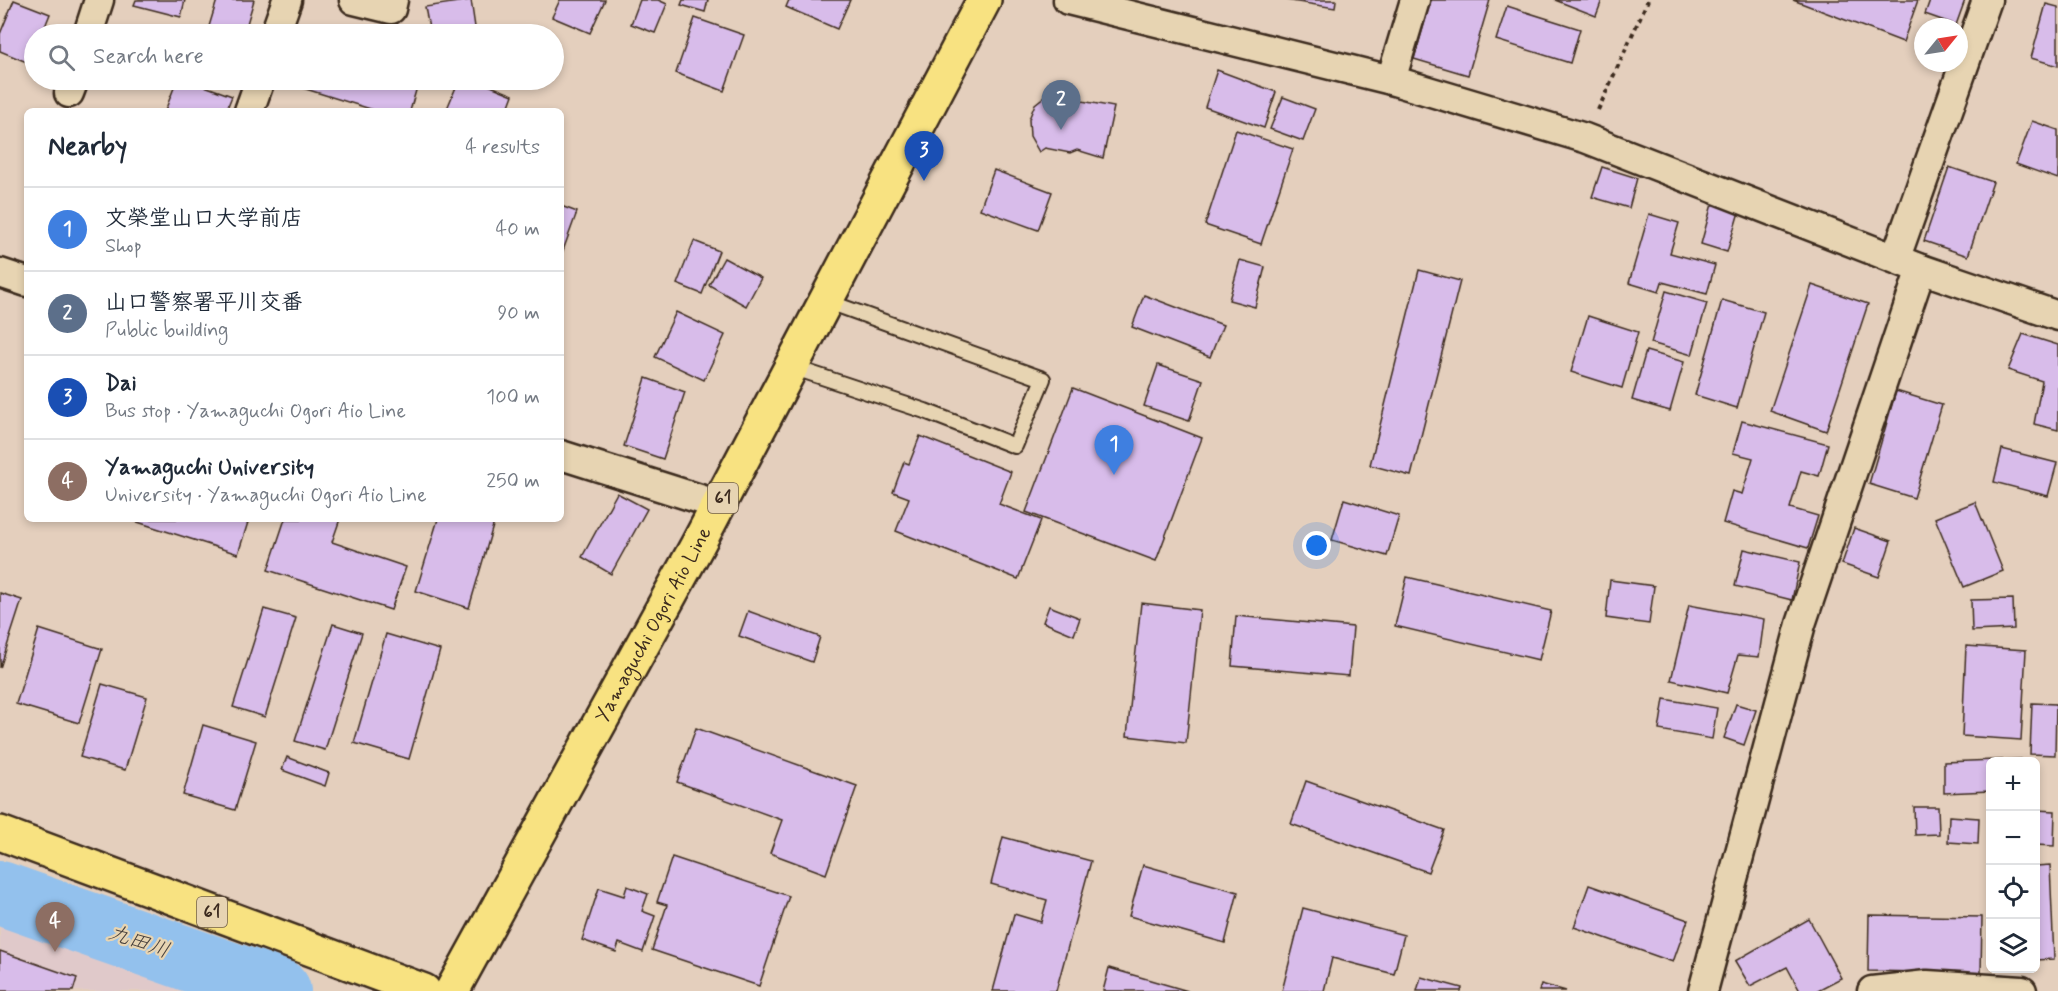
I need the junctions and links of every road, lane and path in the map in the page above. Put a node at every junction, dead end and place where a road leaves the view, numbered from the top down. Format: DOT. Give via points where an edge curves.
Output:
graph roads {
  1 [pos="99,0"];
  2 [pos="287,0"];
  3 [pos="354,0"];
  4 [pos="393,0"];
  5 [pos="984,0"];
  6 [pos="1068,0"];
  7 [pos="1415,0"];
  8 [pos="1648,0"];
  9 [pos="1987,0"];
  10 [pos="91,24"];
  11 [pos="279,24"];
  12 [pos="1391,80"];
  13 [pos="256,90"];
  14 [pos="250,108"];
  15 [pos="1585,138"];
  16 [pos="1896,257"];
  17 [pos="1921,269"];
  18 [pos="0,273"];
  19 [pos="24,281"];
  20 [pos="826,301"];
  21 [pos="2058,316"];
  22 [pos="790,367"];
  23 [pos="564,456"];
  24 [pos="719,505"];
  25 [pos="0,833"];
  26 [pos="424,991"];
  27 [pos="452,991"];
  28 [pos="1702,991"];
  29 [pos="1872,991"];
  30 [pos="2022,991"];
  1 -- 10 [label="street"];
  2 -- 11 [label="street"];
  3 -- 4 [label="street" via="391,9"];
  5 -- 20 [label="main road, Yamaguchi Ogori Aio Line / 61"];
  6 -- 12 [label="street"];
  7 -- 12 [label="street"];
  8 -- 15 [label="path"];
  9 -- 16 [label="street"];
  12 -- 15 [label="street"];
  13 -- 14 [label="street"];
  15 -- 16 [label="street"];
  16 -- 17 [label="street"];
  17 -- 21 [label="street"];
  17 -- 28 [label="street" via="1801,624"];
  18 -- 19 [label="street"];
  20 -- 22 [label="main road, Yamaguchi Ogori Aio Line / 61"];
  20 -- 22 [label="lane" via="1043,379 1015,446 925,411"];
  22 -- 24 [label="main road, Yamaguchi Ogori Aio Line / 61"];
  23 -- 24 [label="street"];
  24 -- 27 [label="main road, Yamaguchi Ogori Aio Line / 61"];
  25 -- 26 [label="main road, 61"];
  29 -- 30 [label="street" via="1927,985"];
}
